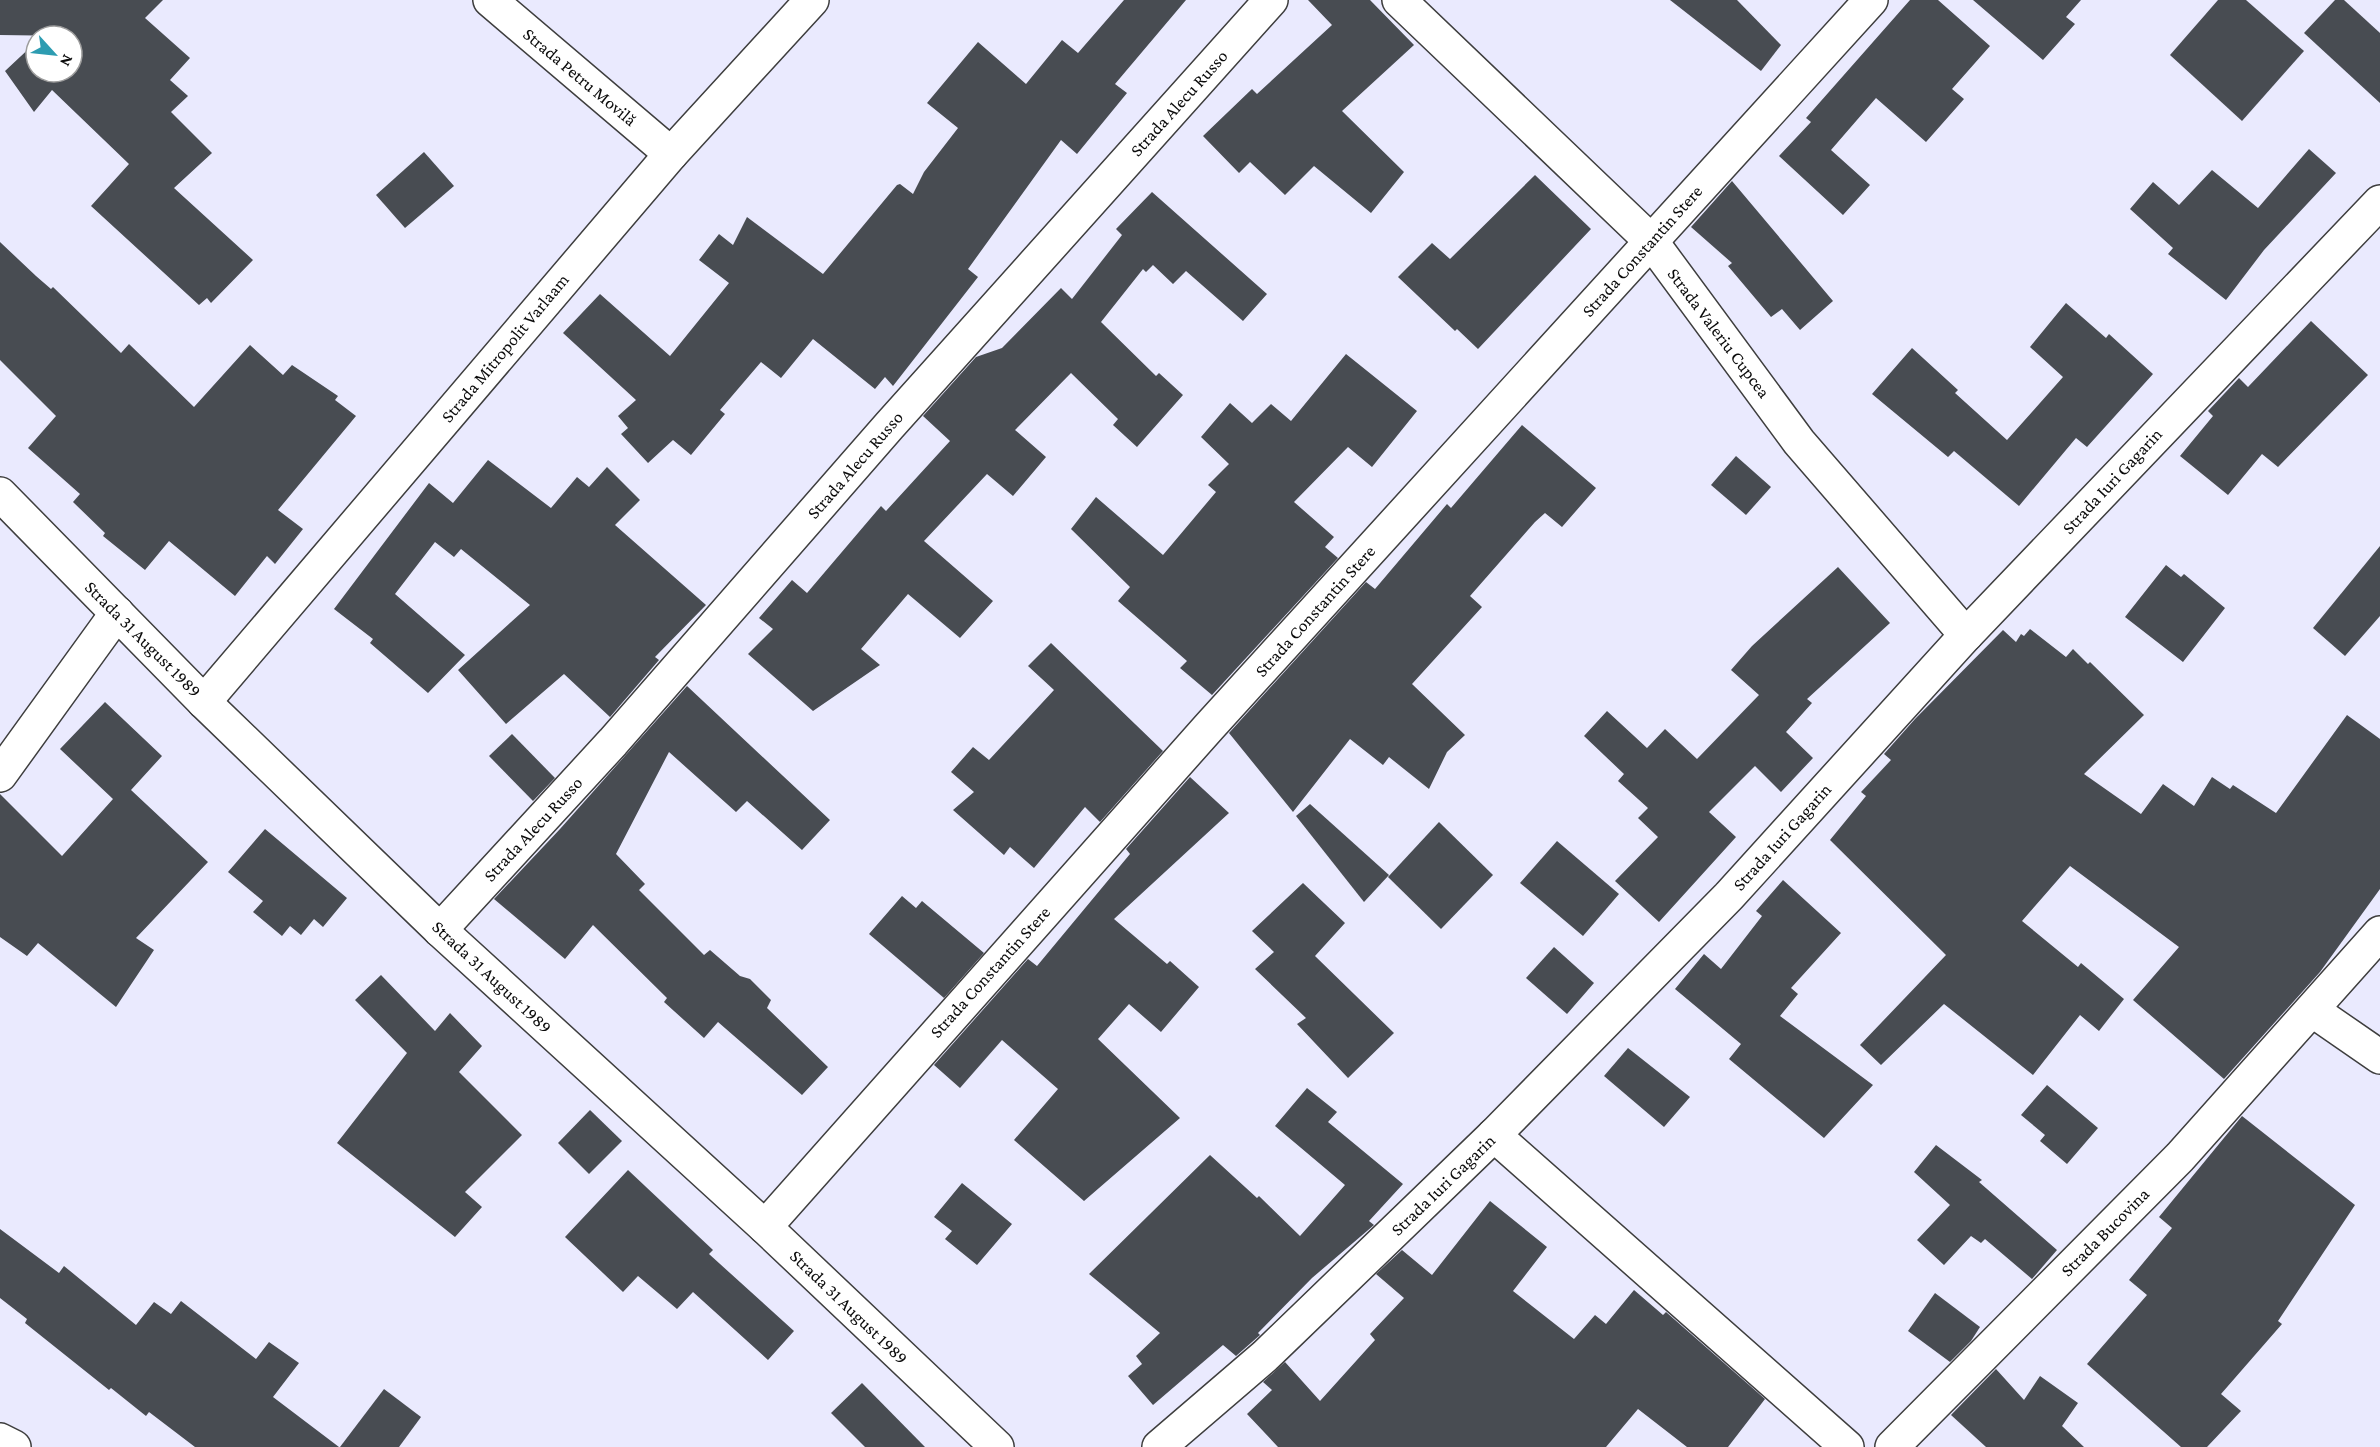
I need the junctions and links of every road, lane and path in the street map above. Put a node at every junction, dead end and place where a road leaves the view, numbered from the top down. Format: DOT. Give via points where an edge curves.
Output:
graph roads {
  1 [pos="490,0"];
  2 [pos="812,0"];
  3 [pos="1271,0"];
  4 [pos="1399,0"];
  5 [pos="1871,0"];
  6 [pos="671,154"];
  7 [pos="2380,202"];
  8 [pos="1650,241"];
  9 [pos="0,494"];
  10 [pos="117,613"];
  11 [pos="1966,635"];
  12 [pos="204,702"];
  13 [pos="0,775"];
  14 [pos="440,930"];
  15 [pos="2380,933"];
  16 [pos="2312,1010"];
  17 [pos="2380,1057"];
  18 [pos="1494,1135"];
  19 [pos="765,1227"];
  20 [pos="0,1440"];
  21 [pos="14,1447"];
  22 [pos="997,1447"];
  23 [pos="1160,1447"];
  24 [pos="1847,1447"];
  25 [pos="1892,1447"];
  1 -- 6 [label="street, Strada Petru Movilă"];
  2 -- 6 [label="street, Strada Mitropolit Varlaam"];
  3 -- 14 [label="street, Strada Alecu Russo" via="889,426 613,742"];
  4 -- 8 [label="street, Strada Valeriu Cupcea"];
  5 -- 8 [label="street, Strada Constantin Stere"];
  6 -- 12 [label="street, Strada Mitropolit Varlaam"];
  7 -- 11 [label="street, Strada Iuri Gagarin"];
  8 -- 11 [label="street, Strada Valeriu Cupcea" via="1799,442"];
  8 -- 19 [label="street, Strada Constantin Stere" via="975,987"];
  9 -- 10 [label="street, Strada 31 August 1989"];
  10 -- 12 [label="street, Strada 31 August 1989"];
  10 -- 13 [label="street"];
  11 -- 18 [label="street, Strada Iuri Gagarin" via="1729,896"];
  12 -- 14 [label="street, Strada 31 August 1989"];
  14 -- 19 [label="street, Strada 31 August 1989"];
  15 -- 16 [label="street, Strada Bucovina"];
  16 -- 17 [label="street"];
  16 -- 25 [label="street, Strada Bucovina" via="2180,1157"];
  18 -- 23 [label="street, Strada Iuri Gagarin" via="1265,1356"];
  18 -- 24 [label="street"];
  19 -- 22 [label="street, Strada 31 August 1989"];
  20 -- 21 [label="street"];
}
